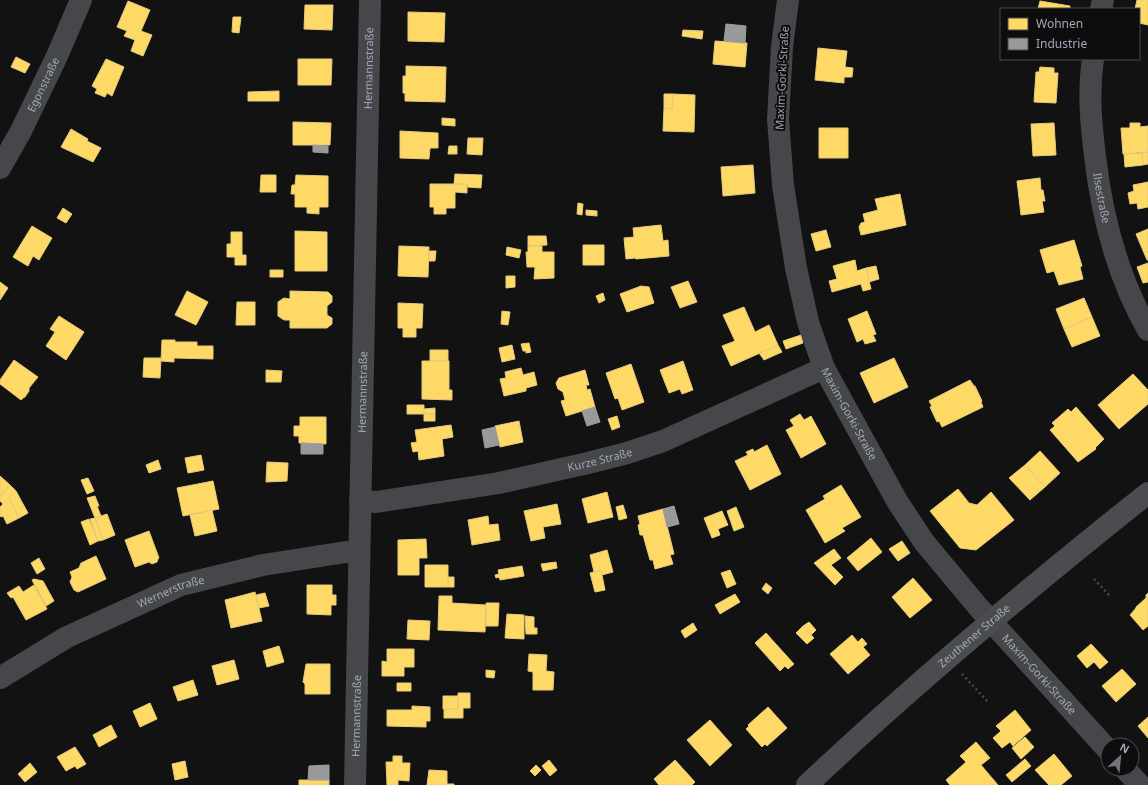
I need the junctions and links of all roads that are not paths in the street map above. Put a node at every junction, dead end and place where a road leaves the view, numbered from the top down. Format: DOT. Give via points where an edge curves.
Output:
graph roads {
  1 [pos="81,0"];
  2 [pos="370,0"];
  3 [pos="788,0"];
  4 [pos="1092,60"];
  5 [pos="0,168"];
  6 [pos="1148,330"];
  7 [pos="824,368"];
  8 [pos="1148,493"];
  9 [pos="360,501"];
  10 [pos="359,552"];
  11 [pos="992,622"];
  12 [pos="0,678"];
  13 [pos="1100,741"];
  14 [pos="1132,777"];
  15 [pos="355,785"];
  16 [pos="807,785"];
  17 [pos="1140,785"];
  1 -- 5 [label="street, Egonstraße" via="28,118"];
  2 -- 9 [label="street, Hermannstraße"];
  3 -- 7 [label="street, Maxim-Gorki-Straße" via="782,47 778,119 783,186 801,291 808,322"];
  4 -- 6 [label="street, Ilsestraße" via="1091,130 1103,211 1134,306"];
  7 -- 9 [label="street, Kurze Straße" via="663,441 627,453 499,483 376,502"];
  7 -- 11 [label="street, Maxim-Gorki-Straße" via="895,498 921,537"];
  8 -- 11 [label="main road, Zeuthener Straße"];
  9 -- 10 [label="street, Hermannstraße"];
  10 -- 12 [label="street, Wernerstraße" via="263,565 181,585 66,637"];
  10 -- 15 [label="street, Hermannstraße"];
  11 -- 13 [label="street, Maxim-Gorki-Straße"];
  11 -- 16 [label="main road, Zeuthener Straße" via="872,724"];
  14 -- 17 [label="street"];
}
